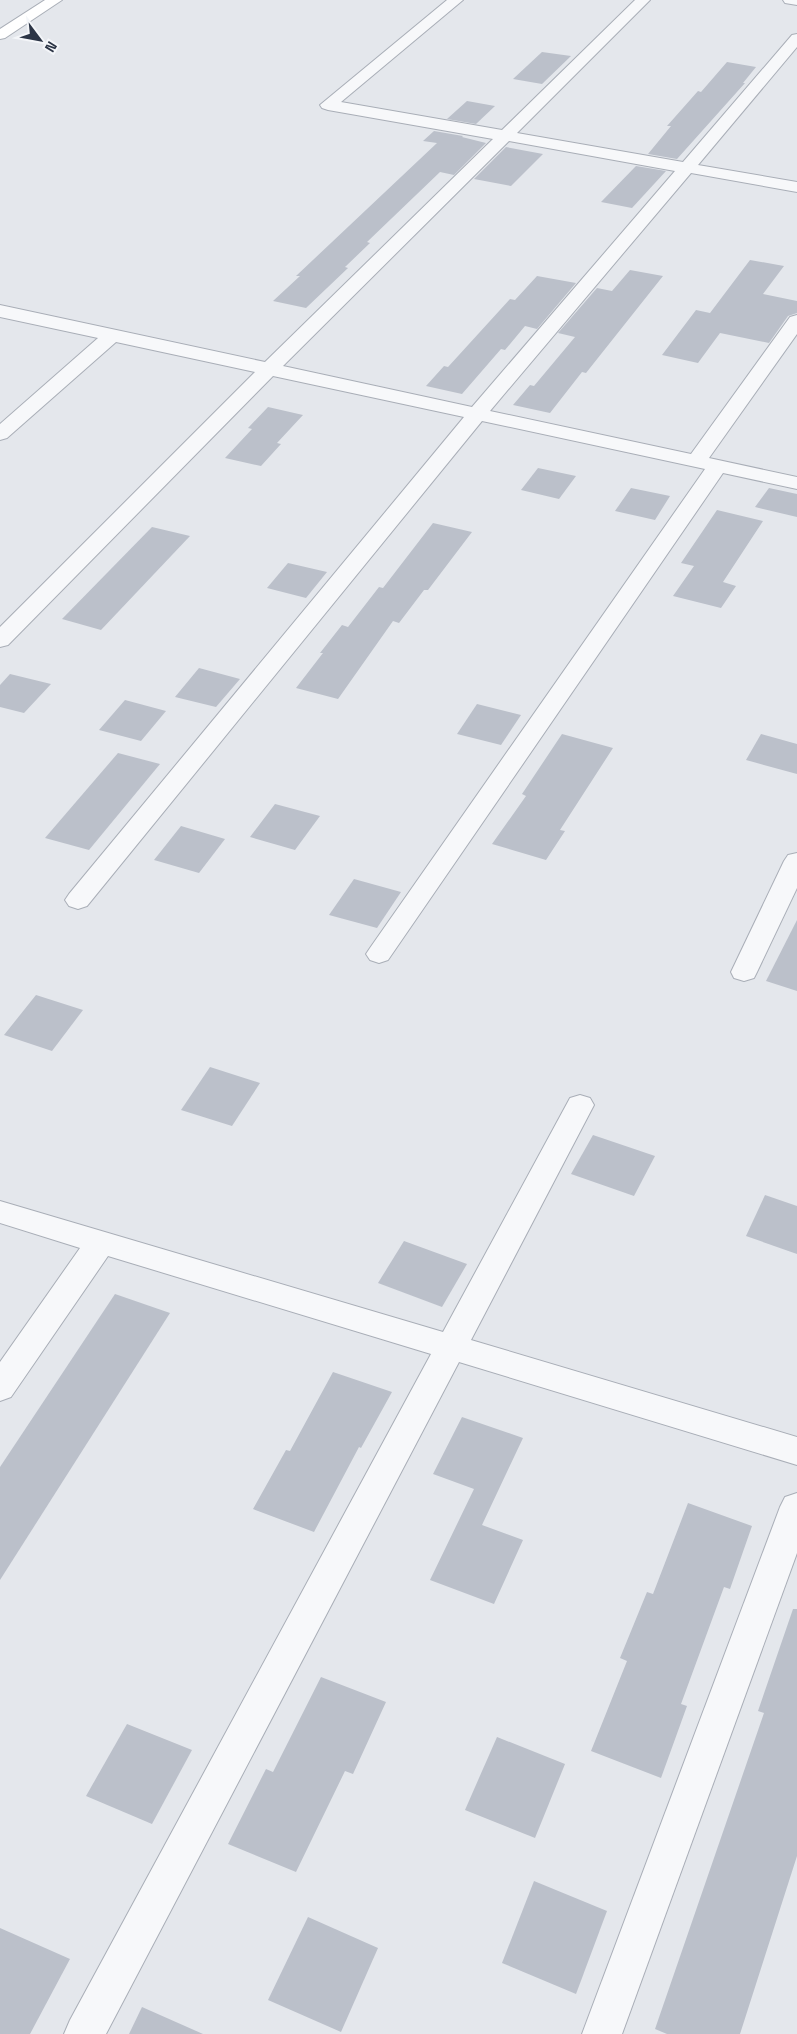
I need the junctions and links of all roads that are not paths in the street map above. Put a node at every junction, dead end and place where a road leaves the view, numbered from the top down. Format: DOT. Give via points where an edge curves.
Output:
graph roads {
  1 [pos="55,0"];
  2 [pos="456,0"];
  3 [pos="643,0"];
  4 [pos="790,0"];
  5 [pos="797,1"];
  6 [pos="0,35"];
  7 [pos="797,38"];
  8 [pos="505,136"];
  9 [pos="687,167"];
  10 [pos="797,186"];
  11 [pos="0,311"];
  12 [pos="797,321"];
  13 [pos="113,335"];
  14 [pos="269,369"];
  15 [pos="477,414"];
  16 [pos="0,434"];
  17 [pos="707,464"];
  18 [pos="797,483"];
  19 [pos="0,640"];
  20 [pos="797,860"];
  21 [pos="78,900"];
  22 [pos="379,954"];
  23 [pos="744,972"];
  24 [pos="580,1105"];
  25 [pos="0,1212"];
  26 [pos="101,1242"];
  27 [pos="450,1346"];
  28 [pos="0,1388"];
  29 [pos="797,1451"];
  30 [pos="797,1507"];
  31 [pos="84,2034"];
  32 [pos="602,2034"];
  1 -- 6 [label="main road"];
  2 -- 8 [label="street" via="328,105"];
  3 -- 8 [label="street"];
  4 -- 5 [label="street"];
  7 -- 9 [label="street"];
  8 -- 9 [label="street"];
  8 -- 14 [label="street"];
  9 -- 10 [label="street"];
  9 -- 15 [label="street"];
  11 -- 13 [label="street"];
  12 -- 17 [label="street"];
  13 -- 14 [label="street"];
  13 -- 16 [label="street"];
  14 -- 15 [label="street"];
  14 -- 19 [label="street"];
  15 -- 17 [label="street"];
  15 -- 21 [label="street"];
  17 -- 18 [label="street"];
  17 -- 22 [label="street"];
  20 -- 23 [label="street"];
  24 -- 27 [label="street"];
  25 -- 26 [label="street"];
  26 -- 27 [label="street"];
  26 -- 28 [label="street"];
  27 -- 29 [label="street"];
  27 -- 31 [label="street"];
  30 -- 32 [label="street"];
}
